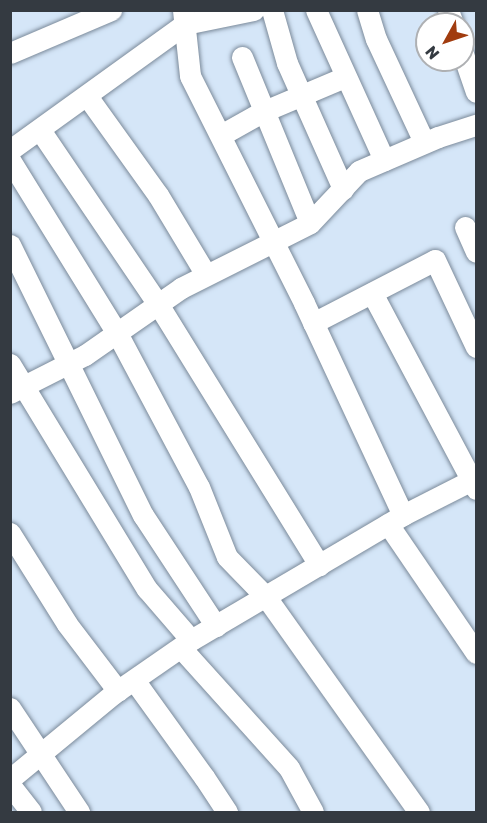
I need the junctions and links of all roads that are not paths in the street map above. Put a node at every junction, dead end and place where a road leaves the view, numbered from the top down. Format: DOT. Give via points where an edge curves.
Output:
graph roads {
  1 [pos="111,10"];
  2 [pos="254,10"];
  3 [pos="272,10"];
  4 [pos="316,10"];
  5 [pos="367,10"];
  6 [pos="184,17"];
  7 [pos="10,53"];
  8 [pos="242,57"];
  9 [pos="470,72"];
  10 [pos="345,77"];
  11 [pos="477,92"];
  12 [pos="87,96"];
  13 [pos="300,96"];
  14 [pos="262,112"];
  15 [pos="477,125"];
  16 [pos="39,130"];
  17 [pos="221,135"];
  18 [pos="424,142"];
  19 [pos="10,150"];
  20 [pos="10,160"];
  21 [pos="384,160"];
  22 [pos="343,189"];
  23 [pos="310,223"];
  24 [pos="465,227"];
  25 [pos="273,241"];
  26 [pos="10,245"];
  27 [pos="477,252"];
  28 [pos="206,275"];
  29 [pos="372,293"];
  30 [pos="158,304"];
  31 [pos="313,323"];
  32 [pos="117,333"];
  33 [pos="477,347"];
  34 [pos="10,364"];
  35 [pos="69,364"];
  36 [pos="18,390"];
  37 [pos="475,483"];
  38 [pos="395,520"];
  39 [pos="10,533"];
  40 [pos="319,565"];
  41 [pos="266,597"];
  42 [pos="216,626"];
  43 [pos="186,644"];
  44 [pos="477,653"];
  45 [pos="126,686"];
  46 [pos="10,708"];
  47 [pos="42,754"];
  48 [pos="10,779"];
  49 [pos="10,785"];
  50 [pos="31,813"];
  51 [pos="79,813"];
  52 [pos="226,813"];
  53 [pos="313,813"];
  54 [pos="419,813"];
  1 -- 7 [label="street"];
  2 -- 6 [label="street"];
  3 -- 13 [label="street"];
  4 -- 10 [label="street"];
  5 -- 18 [label="street" via="376,39"];
  6 -- 12 [label="street"];
  6 -- 17 [label="street" via="190,76"];
  8 -- 14 [label="street"];
  9 -- 11 [label="street"];
  10 -- 13 [label="street"];
  10 -- 21 [label="street"];
  12 -- 16 [label="street"];
  12 -- 28 [label="street" via="158,195"];
  13 -- 14 [label="street"];
  13 -- 22 [label="street"];
  14 -- 17 [label="street"];
  14 -- 23 [label="street"];
  15 -- 18 [label="street"];
  16 -- 19 [label="street"];
  16 -- 30 [label="street"];
  17 -- 25 [label="street"];
  18 -- 21 [label="street"];
  20 -- 32 [label="street"];
  21 -- 22 [label="street" via="359,171"];
  22 -- 23 [label="street"];
  23 -- 25 [label="street"];
  24 -- 27 [label="street"];
  25 -- 28 [label="street"];
  25 -- 31 [label="street"];
  26 -- 35 [label="street"];
  28 -- 30 [label="street"];
  29 -- 31 [label="street"];
  29 -- 33 [label="street" via="435,260"];
  29 -- 37 [label="street"];
  30 -- 32 [label="street"];
  30 -- 40 [label="street"];
  31 -- 38 [label="street"];
  32 -- 35 [label="street"];
  32 -- 41 [label="street" via="199,487 227,557"];
  34 -- 36 [label="street"];
  35 -- 36 [label="street"];
  35 -- 42 [label="street" via="143,515"];
  36 -- 43 [label="street"];
  37 -- 38 [label="street"];
  38 -- 40 [label="street"];
  38 -- 44 [label="street"];
  39 -- 45 [label="street" via="67,624"];
  40 -- 41 [label="street"];
  41 -- 42 [label="street"];
  41 -- 54 [label="street"];
  42 -- 43 [label="street"];
  43 -- 45 [label="street"];
  43 -- 53 [label="street" via="289,768"];
  45 -- 47 [label="street"];
  45 -- 52 [label="street" via="204,777"];
  46 -- 47 [label="street"];
  47 -- 48 [label="street"];
  47 -- 51 [label="street"];
  49 -- 50 [label="street"];
}
